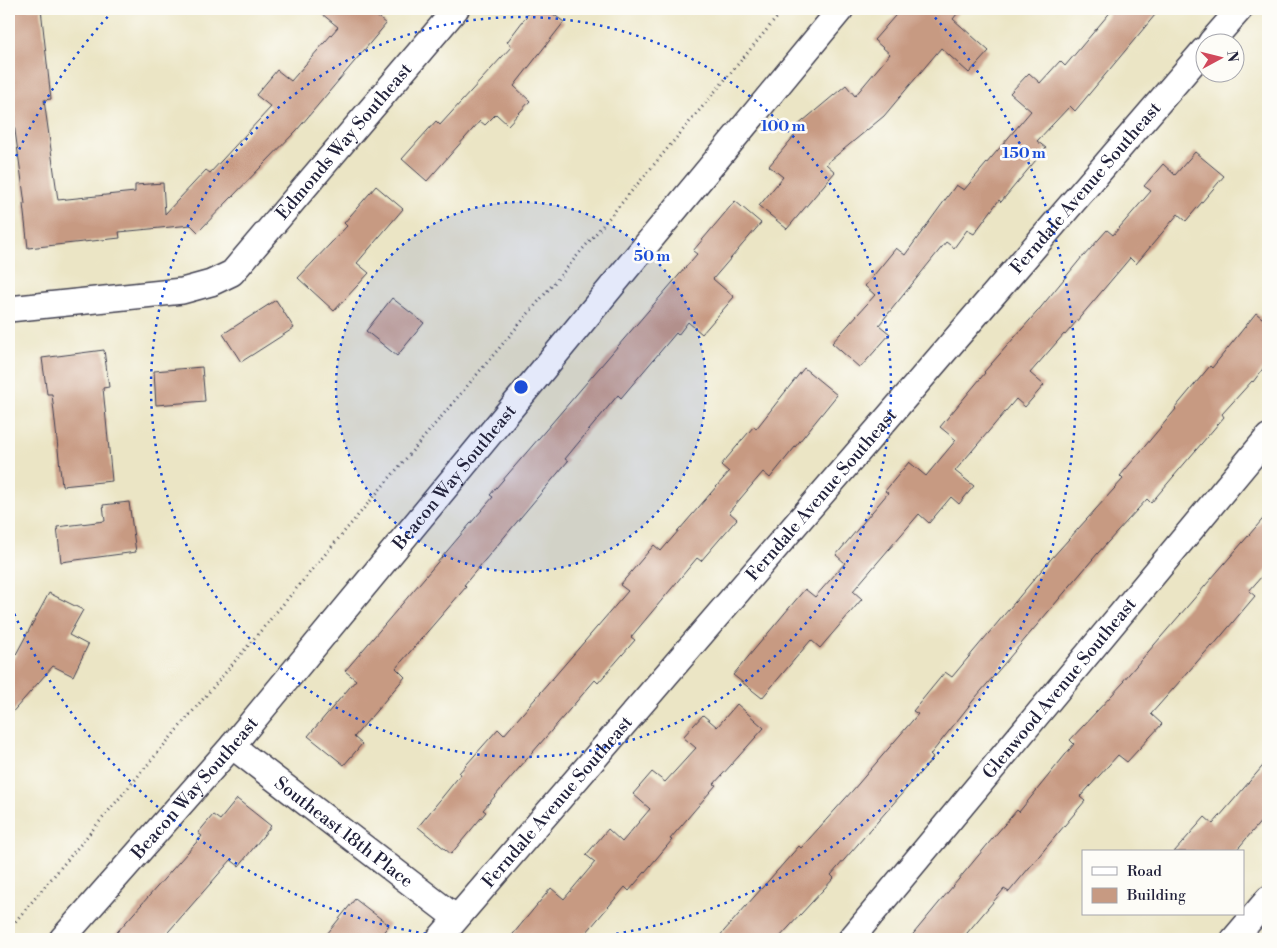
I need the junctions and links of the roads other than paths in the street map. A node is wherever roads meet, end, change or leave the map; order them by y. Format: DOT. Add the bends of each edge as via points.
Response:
graph roads {
  1 [pos="841,9"];
  2 [pos="1240,9"];
  3 [pos="443,13"];
  4 [pos="1220,32"];
  5 [pos="1194,62"];
  6 [pos="9,309"];
  7 [pos="1268,437"];
  8 [pos="232,746"];
  9 [pos="1268,899"];
  10 [pos="456,918"];
  11 [pos="62,939"];
  12 [pos="439,939"];
  13 [pos="851,939"];
  14 [pos="1234,939"];
  1 -- 8 [label="street, Beacon Way Southeast"];
  2 -- 4 [label="street"];
  3 -- 6 [label="street, Edmonds Way Southeast" via="232,273 182,291"];
  5 -- 10 [label="street, Ferndale Avenue Southeast"];
  7 -- 13 [label="street, Glenwood Avenue Southeast"];
  8 -- 10 [label="street, Southeast 18th Place"];
  8 -- 11 [label="street, Beacon Way Southeast"];
  9 -- 14 [label="street"];
  10 -- 12 [label="street, Ferndale Avenue Southeast"];
}
